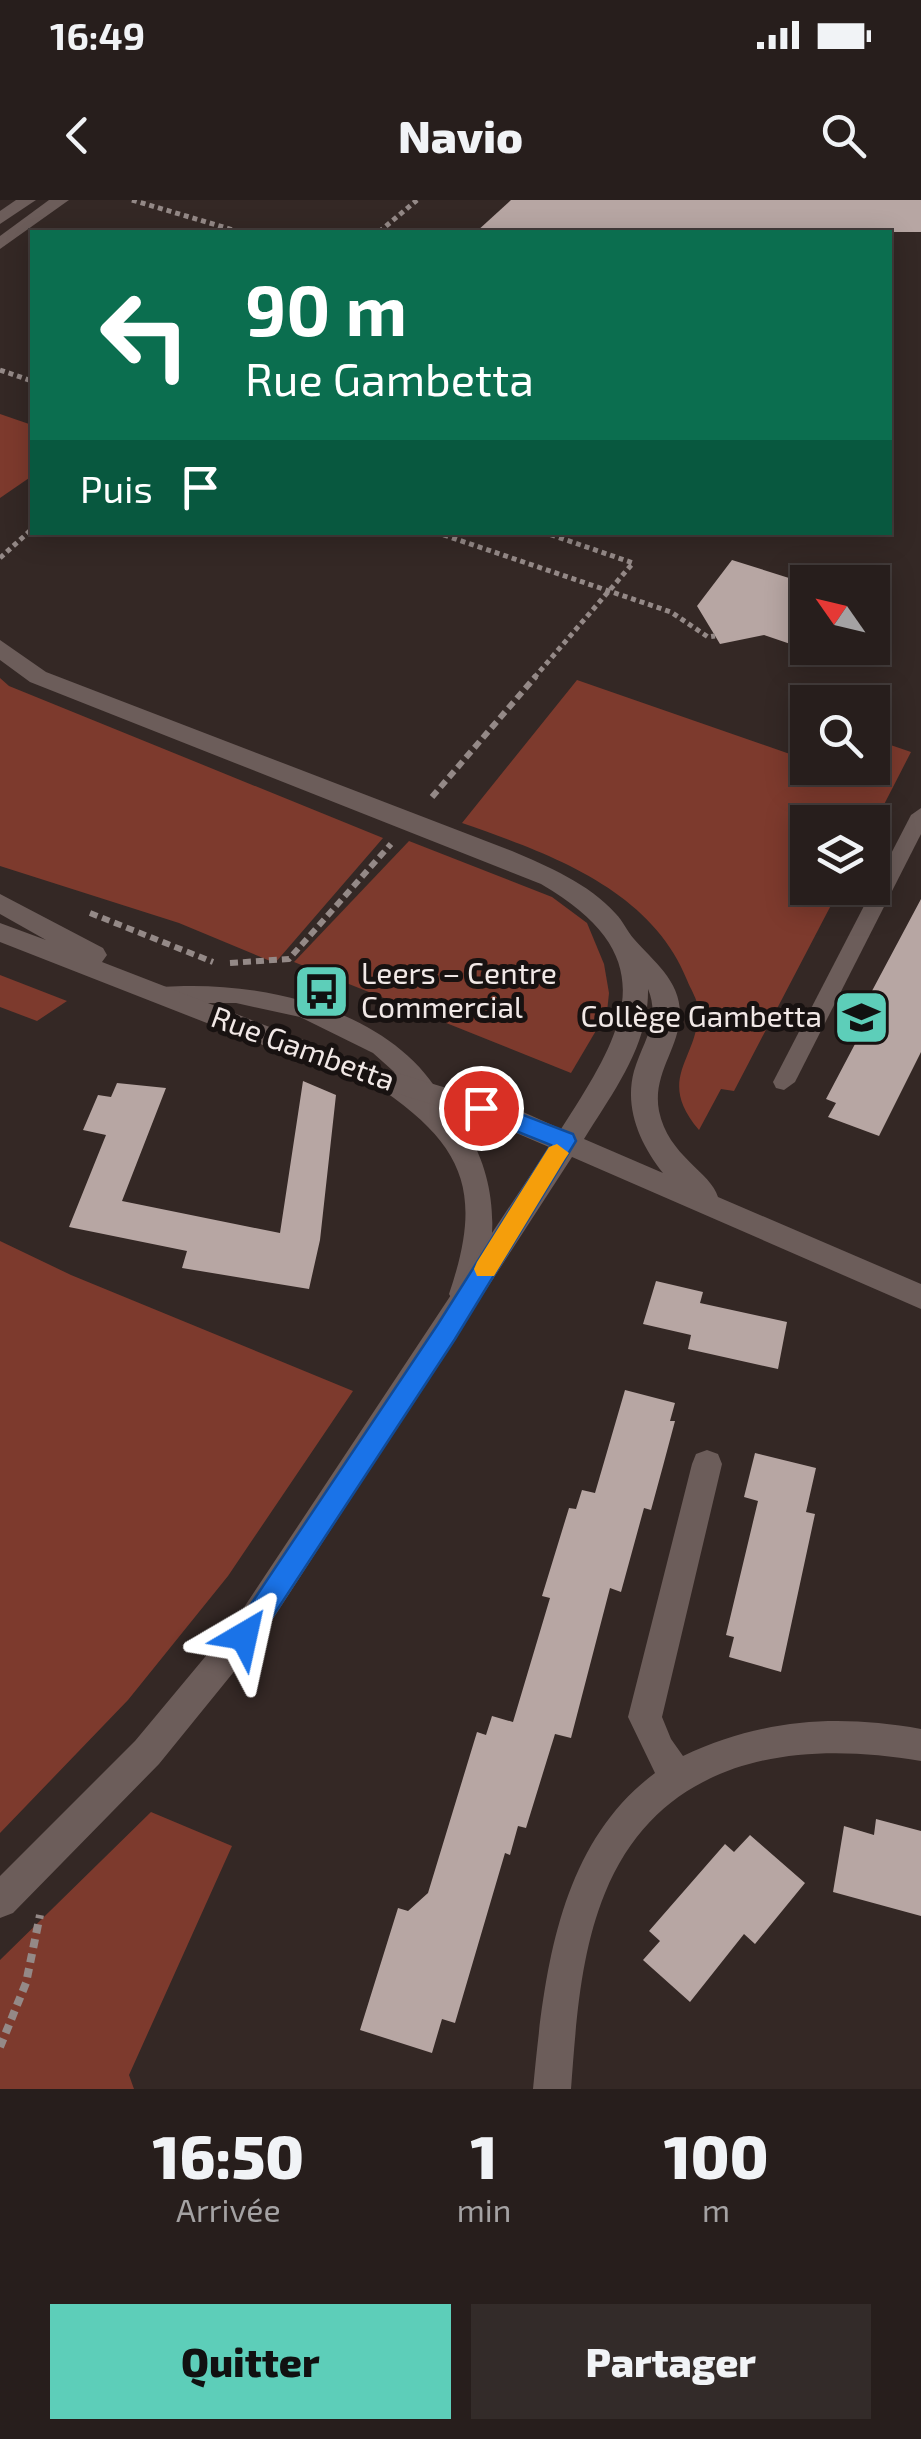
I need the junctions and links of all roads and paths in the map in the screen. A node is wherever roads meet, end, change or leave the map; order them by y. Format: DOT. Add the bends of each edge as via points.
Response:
graph roads {
  1 [pos="27,200"];
  2 [pos="60,200"];
  3 [pos="132,200"];
  4 [pos="417,200"];
  5 [pos="0,220"];
  6 [pos="233,230"];
  7 [pos="381,230"];
  8 [pos="0,244"];
  9 [pos="0,370"];
  10 [pos="30,380"];
  11 [pos="30,531"];
  12 [pos="444,535"];
  13 [pos="552,535"];
  14 [pos="0,558"];
  15 [pos="610,591"];
  16 [pos="716,636"];
  17 [pos="0,647"];
  18 [pos="921,815"];
  19 [pos="411,822"];
  20 [pos="0,904"];
  21 [pos="72,906"];
  22 [pos="0,932"];
  23 [pos="624,942"];
  24 [pos="159,994"];
  25 [pos="784,1082"];
  26 [pos="393,1084"];
  27 [pos="428,1093"];
  28 [pos="450,1128"];
  29 [pos="565,1141"];
  30 [pos="740,1218"];
  31 [pos="829,1254"];
  32 [pos="921,1281"];
  33 [pos="921,1297"];
  34 [pos="446,1332"];
  35 [pos="707,1464"];
  36 [pos="921,1745"];
  37 [pos="677,1775"];
  38 [pos="35,1868"];
  39 [pos="0,1900"];
  40 [pos="0,2047"];
  41 [pos="552,2089"];
  1 -- 5 [label="street"];
  2 -- 8 [label="street"];
  3 -- 6 [label="path"];
  4 -- 7 [label="path"];
  9 -- 10 [label="path"];
  11 -- 14 [label="path"];
  12 -- 15 [label="path"];
  13 -- 15 [label="path" via="633,563"];
  15 -- 16 [label="path"];
  15 -- 19 [label="path"];
  17 -- 19 [label="street" via="38,676"];
  18 -- 25 [label="lane"];
  19 -- 21 [label="path" via="289,958 216,964"];
  19 -- 23 [label="street" via="567,888"];
  20 -- 24 [label="street"];
  22 -- 24 [label="street, Rue Gambetta"];
  23 -- 29 [label="street" via="636,992 630,1039"];
  23 -- 30 [label="street" via="652,970 668,1007 644,1092 654,1139 691,1185"];
  24 -- 26 [label="street, Rue Gambetta"];
  24 -- 27 [label="lane" via="226,994 278,1003 370,1040"];
  26 -- 27 [label="street, Rue Gambetta"];
  26 -- 28 [label="street"];
  27 -- 28 [label="lane"];
  27 -- 29 [label="street, Rue Gambetta"];
  28 -- 34 [label="street" via="467,1156 480,1207 470,1276"];
  29 -- 30 [label="street, Rue Gambetta"];
  29 -- 34 [label="street"];
  30 -- 31 [label="street, Rue Gambetta"];
  31 -- 32 [label="street, Rue Gambetta"];
  31 -- 33 [label="street, Rue Gambetta"];
  34 -- 38 [label="street" via="227,1660 116,1790"];
  35 -- 37 [label="street" via="645,1717"];
  36 -- 37 [label="street" via="852,1732 797,1734 730,1749"];
  37 -- 41 [label="street" via="617,1833 590,1884 570,1951"];
  38 -- 39 [label="street"];
  38 -- 40 [label="path" via="42,1905 35,1954"];
}
